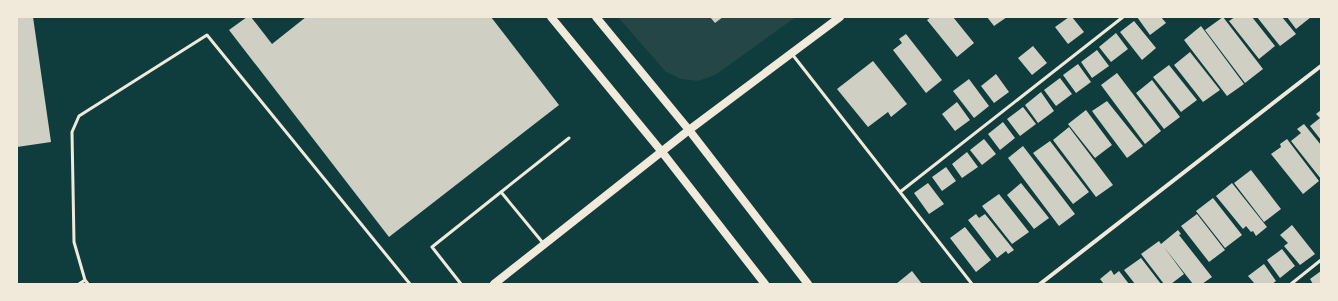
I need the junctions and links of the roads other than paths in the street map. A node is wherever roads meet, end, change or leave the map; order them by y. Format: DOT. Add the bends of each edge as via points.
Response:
graph roads {
  1 [pos="551,17"];
  2 [pos="596,17"];
  3 [pos="840,17"];
  4 [pos="1123,17"];
  5 [pos="792,53"];
  6 [pos="1321,66"];
  7 [pos="689,130"];
  8 [pos="569,138"];
  9 [pos="662,152"];
  10 [pos="501,192"];
  11 [pos="900,192"];
  12 [pos="544,245"];
  13 [pos="1321,260"];
  14 [pos="85,280"];
  15 [pos="79,284"];
  16 [pos="88,284"];
  17 [pos="410,284"];
  18 [pos="461,284"];
  19 [pos="494,284"];
  20 [pos="765,284"];
  21 [pos="808,284"];
  22 [pos="972,284"];
  23 [pos="1040,284"];
  24 [pos="1290,284"];
  1 -- 9 [label="main road"];
  2 -- 7 [label="main road"];
  3 -- 5 [label="main road"];
  4 -- 11 [label="lane"];
  5 -- 7 [label="main road"];
  5 -- 11 [label="lane"];
  6 -- 23 [label="street"];
  7 -- 9 [label="main road"];
  7 -- 21 [label="main road"];
  8 -- 10 [label="lane"];
  9 -- 12 [label="main road"];
  9 -- 20 [label="main road"];
  10 -- 12 [label="lane"];
  10 -- 18 [label="lane" via="432,246"];
  11 -- 22 [label="lane"];
  12 -- 19 [label="main road"];
  13 -- 24 [label="lane"];
  14 -- 15 [label="lane"];
  14 -- 16 [label="lane"];
  14 -- 17 [label="lane" via="74,242 72,132 79,116 207,35"];
}
